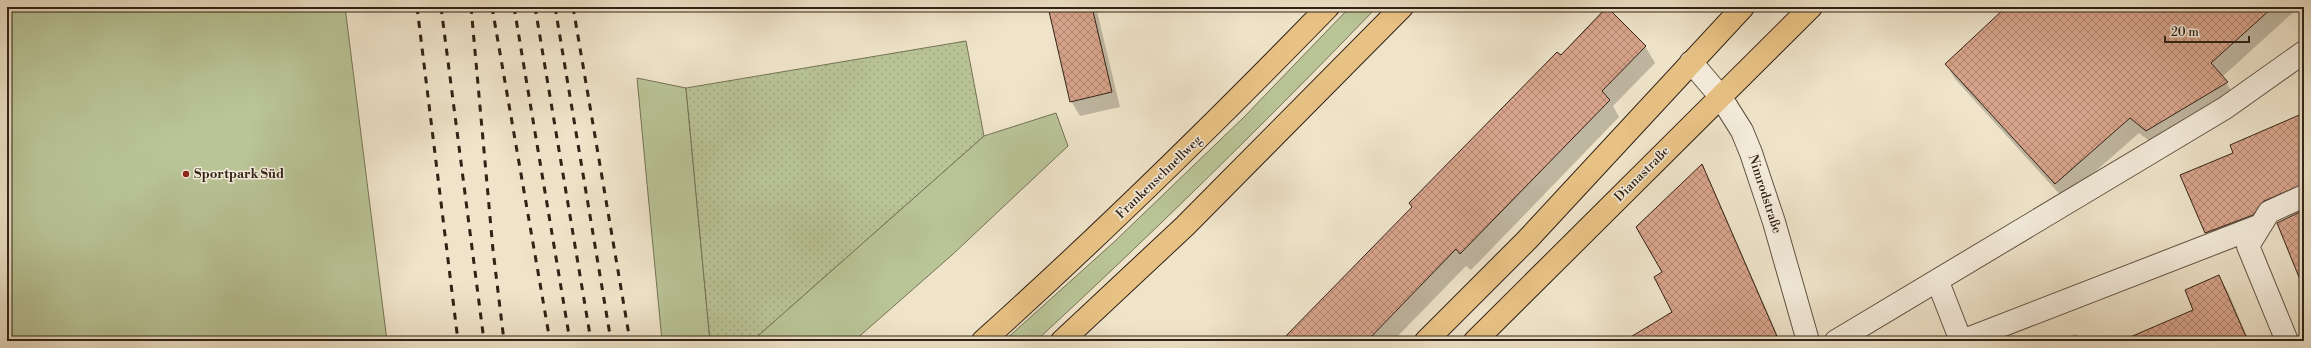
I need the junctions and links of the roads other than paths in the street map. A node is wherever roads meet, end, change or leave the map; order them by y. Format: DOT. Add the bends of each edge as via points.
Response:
graph roads {
  1 [pos="1328,7"];
  2 [pos="1402,7"];
  3 [pos="1743,7"];
  4 [pos="1810,7"];
  5 [pos="2304,52"];
  6 [pos="1691,62"];
  7 [pos="1720,96"];
  8 [pos="2304,196"];
  9 [pos="2261,225"];
  10 [pos="1938,282"];
  11 [pos="983,341"];
  12 [pos="1062,341"];
  13 [pos="1426,341"];
  14 [pos="1475,341"];
  15 [pos="1808,341"];
  16 [pos="1836,341"];
  17 [pos="1962,341"];
  18 [pos="2287,341"];
  1 -- 11 [label="main road, Frankenschnellweg" via="1217,121 1069,264"];
  2 -- 12 [label="main road" via="1185,226"];
  3 -- 6 [label="main road"];
  4 -- 7 [label="main road, Dianastraße"];
  5 -- 10 [label="street" via="2225,108"];
  6 -- 7 [label="street, Nimrodstraße"];
  6 -- 13 [label="main road" via="1527,240"];
  7 -- 14 [label="main road, Dianastraße"];
  7 -- 15 [label="street, Nimrodstraße" via="1742,131 1751,153"];
  8 -- 9 [label="street" via="2269,212"];
  9 -- 17 [label="street"];
  9 -- 18 [label="street" via="2248,246"];
  10 -- 16 [label="street"];
  10 -- 17 [label="street"];
}
